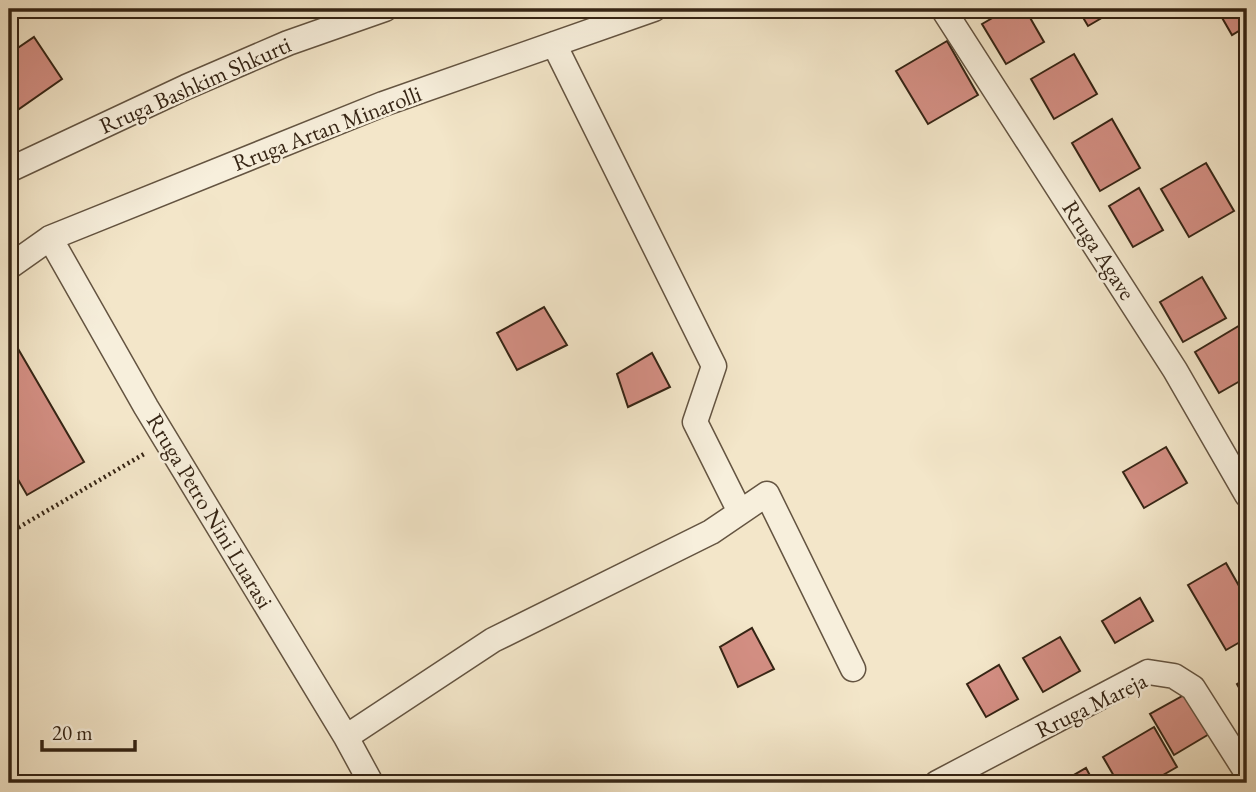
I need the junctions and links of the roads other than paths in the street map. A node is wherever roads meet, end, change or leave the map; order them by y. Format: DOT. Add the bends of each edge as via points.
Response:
graph roads {
  1 [pos="385,9"];
  2 [pos="654,9"];
  3 [pos="943,9"];
  4 [pos="554,44"];
  5 [pos="9,170"];
  6 [pos="51,238"];
  7 [pos="9,267"];
  8 [pos="1247,495"];
  9 [pos="740,512"];
  10 [pos="853,669"];
  11 [pos="346,737"];
  12 [pos="1247,773"];
  13 [pos="371,783"];
  14 [pos="937,783"];
  1 -- 5 [label="street, Rruga Bashkim Shkurti" via="288,43"];
  2 -- 4 [label="street, Rruga Artan Minarolli"];
  3 -- 8 [label="street, Rruga Agave" via="1175,370"];
  4 -- 6 [label="street, Rruga Artan Minarolli" via="383,104"];
  4 -- 9 [label="street" via="714,366 695,422"];
  6 -- 7 [label="street, Rruga Artan Minarolli"];
  6 -- 11 [label="street, Rruga Petro Nini Luarasi"];
  9 -- 10 [label="street" via="766,494"];
  9 -- 11 [label="street" via="493,639"];
  11 -- 13 [label="street, Rruga Petro Nini Luarasi"];
  12 -- 14 [label="street, Rruga Mareja" via="1193,688 1174,676 1148,673"];
}
